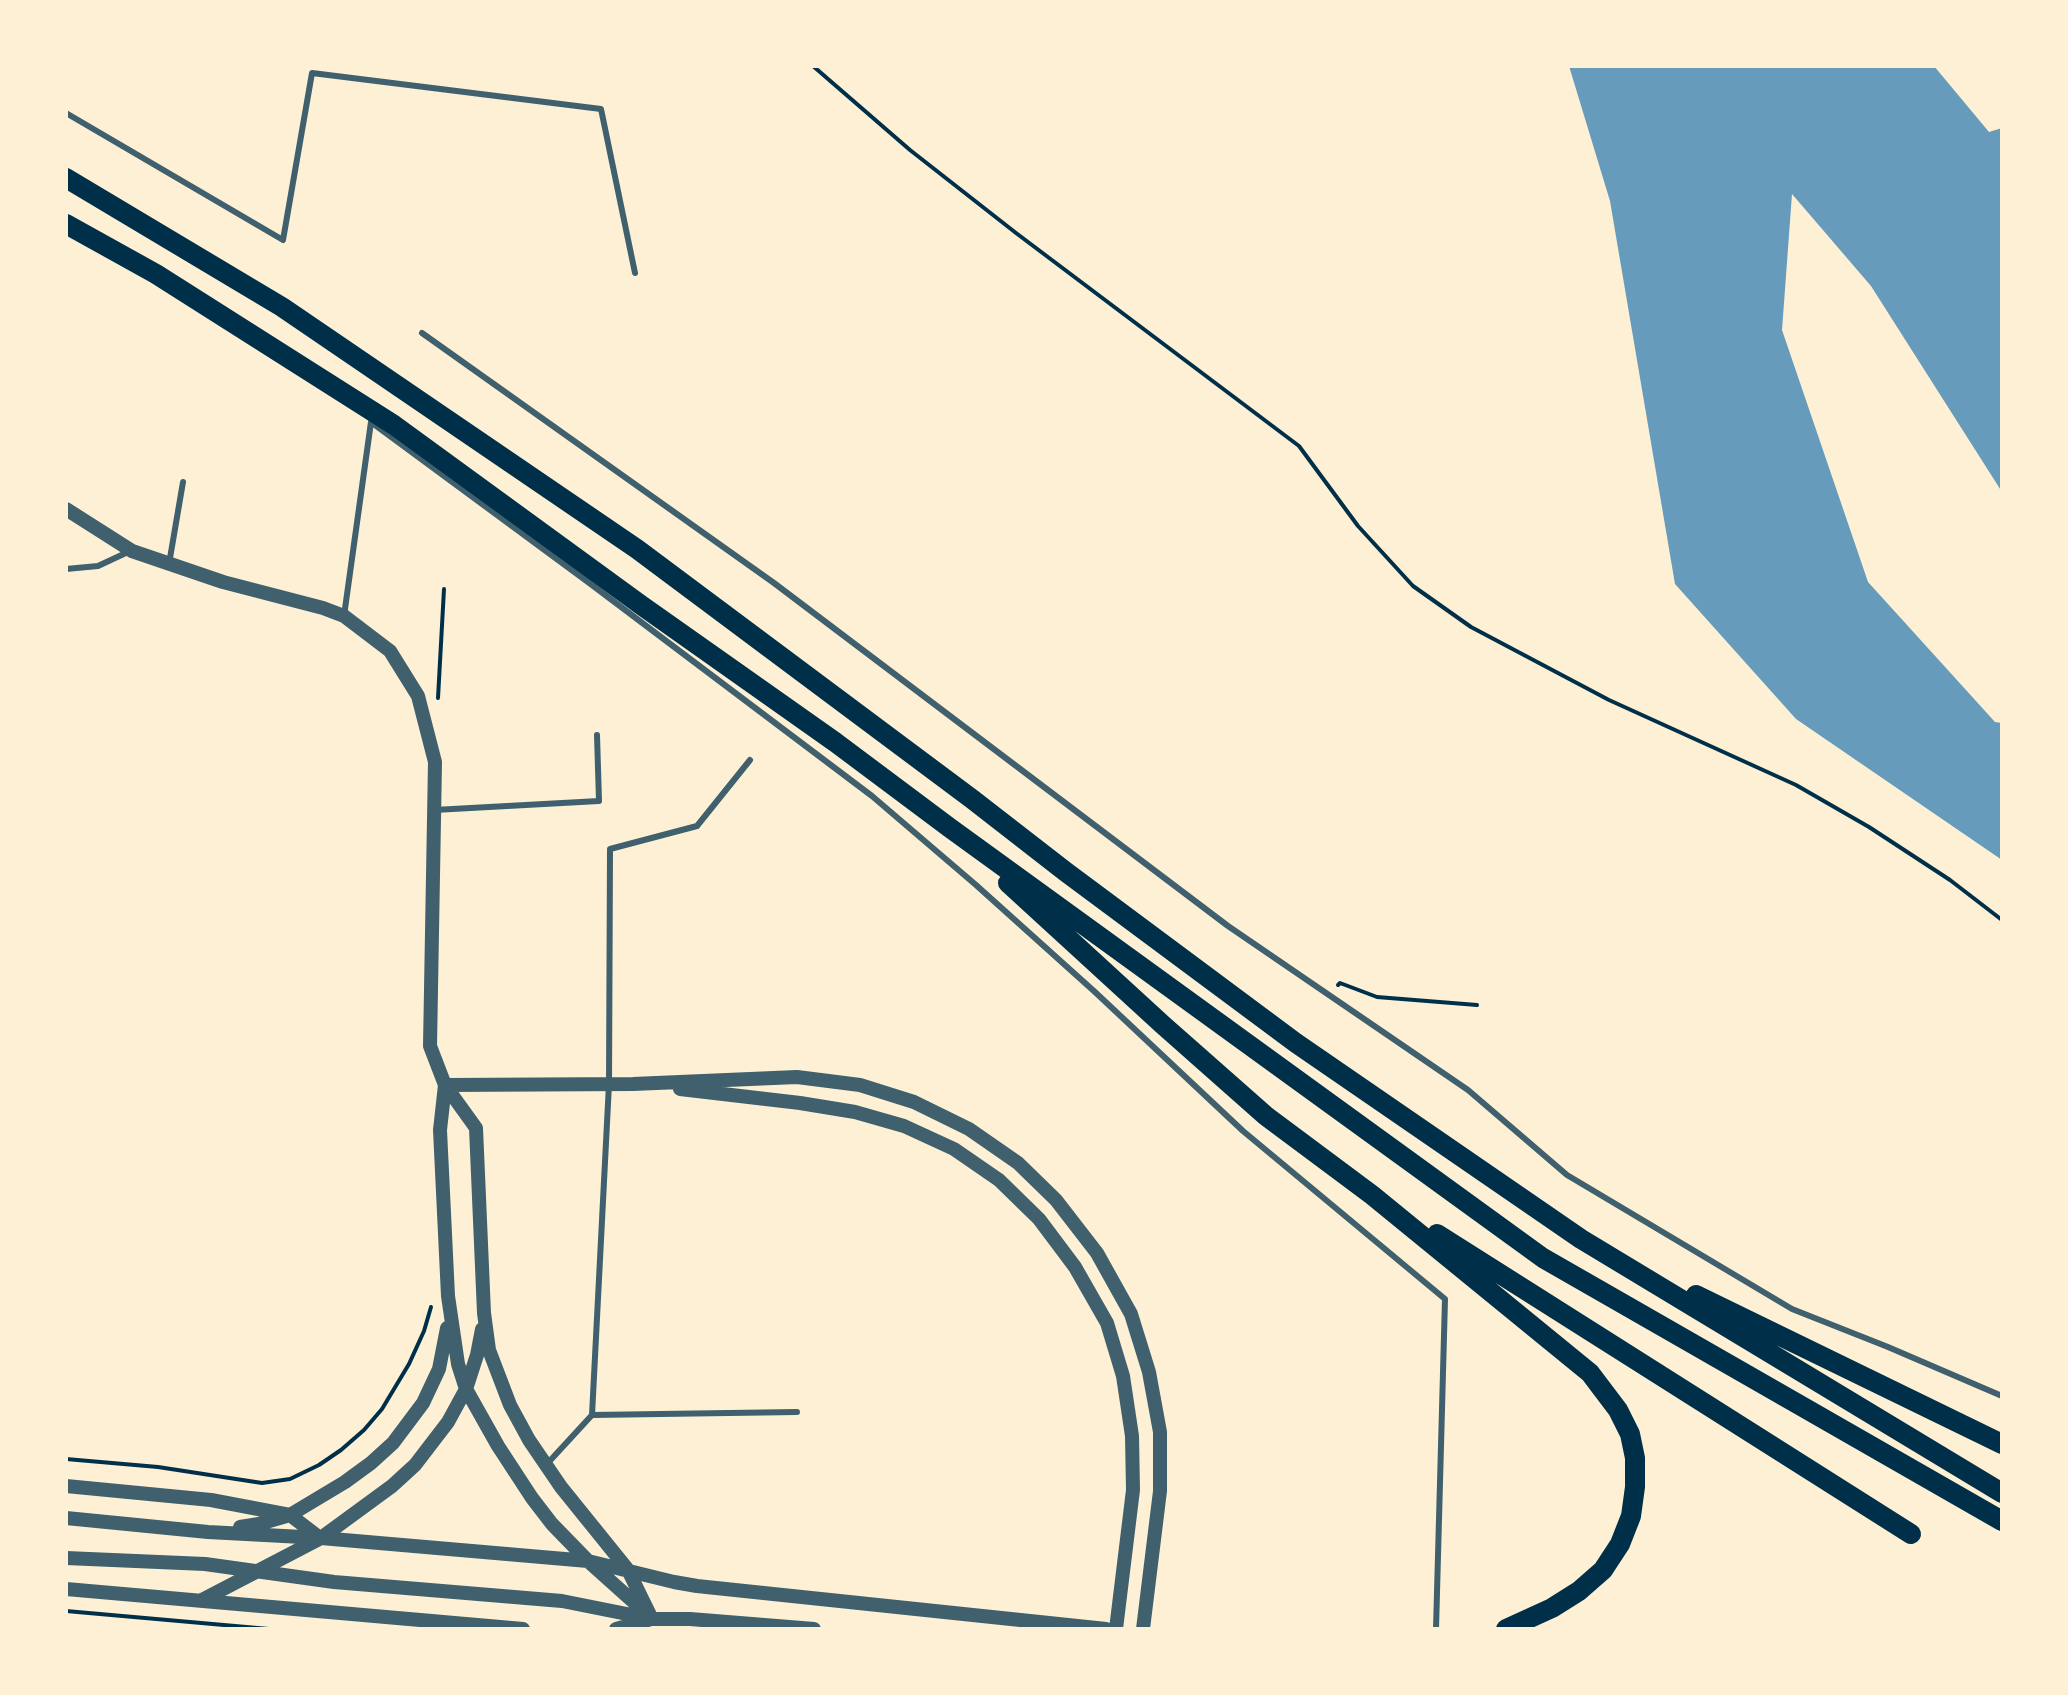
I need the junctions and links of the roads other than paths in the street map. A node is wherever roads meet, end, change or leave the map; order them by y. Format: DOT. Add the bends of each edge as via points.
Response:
graph roads {
  1 [pos="66,113"];
  2 [pos="66,178"];
  3 [pos="66,224"];
  4 [pos="635,273"];
  5 [pos="422,333"];
  6 [pos="183,482"];
  7 [pos="66,509"];
  8 [pos="132,551"];
  9 [pos="169,564"];
  10 [pos="66,569"];
  11 [pos="344,616"];
  12 [pos="597,735"];
  13 [pos="750,760"];
  14 [pos="434,810"];
  15 [pos="950,828"];
  16 [pos="609,1084"];
  17 [pos="633,1084"];
  18 [pos="445,1085"];
  19 [pos="1372,1195"];
  20 [pos="1581,1239"];
  21 [pos="441,1296"];
  22 [pos="484,1313"];
  23 [pos="466,1389"];
  24 [pos="2002,1396"];
  25 [pos="797,1412"];
  26 [pos="592,1415"];
  27 [pos="2002,1444"];
  28 [pos="546,1465"];
  29 [pos="66,1486"];
  30 [pos="2002,1493"];
  31 [pos="290,1515"];
  32 [pos="66,1518"];
  33 [pos="2002,1521"];
  34 [pos="208,1532"];
  35 [pos="1911,1534"];
  36 [pos="321,1538"];
  37 [pos="66,1558"];
  38 [pos="588,1561"];
  39 [pos="628,1570"];
  40 [pos="256,1573"];
  41 [pos="66,1589"];
  42 [pos="202,1600"];
  43 [pos="652,1619"];
  44 [pos="523,1629"];
  45 [pos="616,1629"];
  46 [pos="814,1629"];
  47 [pos="1106,1629"];
  48 [pos="1116,1629"];
  49 [pos="1143,1629"];
  50 [pos="1436,1629"];
  51 [pos="1506,1629"];
  1 -- 4 [label="lane" via="283,240 312,73 601,109"];
  2 -- 20 [label="highway" via="282,307 637,549 1296,1043"];
  3 -- 15 [label="highway" via="156,274 394,425"];
  5 -- 24 [label="lane" via="774,583 1228,926 1468,1090 1567,1175 1792,1309"];
  6 -- 9 [label="lane"];
  7 -- 8 [label="street"];
  8 -- 9 [label="street"];
  8 -- 10 [label="lane" via="98,566"];
  9 -- 11 [label="street"];
  11 -- 14 [label="street" via="390,651 418,696 435,762"];
  11 -- 50 [label="lane" via="371,422 872,796 1243,1131 1445,1299"];
  12 -- 14 [label="lane" via="599,801"];
  13 -- 16 [label="lane" via="697,826 610,849"];
  14 -- 18 [label="street" via="430,1046"];
  15 -- 19 [label="highway" via="1266,1116"];
  15 -- 33 [label="highway" via="1543,1258"];
  16 -- 17 [label="street"];
  16 -- 18 [label="street"];
  16 -- 26 [label="lane"];
  17 -- 48 [label="street" via="800,1103 904,1126 954,1149 999,1180 1039,1219 1107,1323 1123,1376 1133,1490"];
  17 -- 49 [label="street" via="797,1077 860,1085 914,1102 969,1129 1018,1163 1056,1200 1097,1253 1131,1314 1149,1372 1160,1432 1160,1491"];
  18 -- 21 [label="street" via="440,1130"];
  18 -- 22 [label="street" via="476,1128"];
  19 -- 35 [label="highway"];
  19 -- 51 [label="highway" via="1590,1373 1630,1434 1635,1473 1631,1516 1620,1544 1603,1570 1579,1591"];
  20 -- 27 [label="highway"];
  20 -- 30 [label="highway"];
  21 -- 23 [label="street"];
  21 -- 31 [label="street" via="446,1333 439,1369 410,1422 371,1463"];
  22 -- 23 [label="street"];
  22 -- 28 [label="street" via="498,1378"];
  23 -- 36 [label="street" via="415,1465"];
  23 -- 38 [label="street" via="532,1498"];
  25 -- 26 [label="lane"];
  26 -- 28 [label="lane"];
  28 -- 39 [label="street"];
  29 -- 31 [label="street" via="211,1500"];
  31 -- 34 [label="street"];
  31 -- 36 [label="street"];
  32 -- 34 [label="street"];
  34 -- 36 [label="street"];
  36 -- 38 [label="street"];
  36 -- 40 [label="street"];
  37 -- 40 [label="street" via="205,1564"];
  38 -- 39 [label="street"];
  38 -- 43 [label="street"];
  39 -- 43 [label="street"];
  39 -- 47 [label="street" via="697,1586"];
  40 -- 42 [label="street"];
  40 -- 43 [label="street" via="562,1601"];
  41 -- 42 [label="street"];
  42 -- 44 [label="street"];
  43 -- 45 [label="street"];
  43 -- 46 [label="street"];
}
